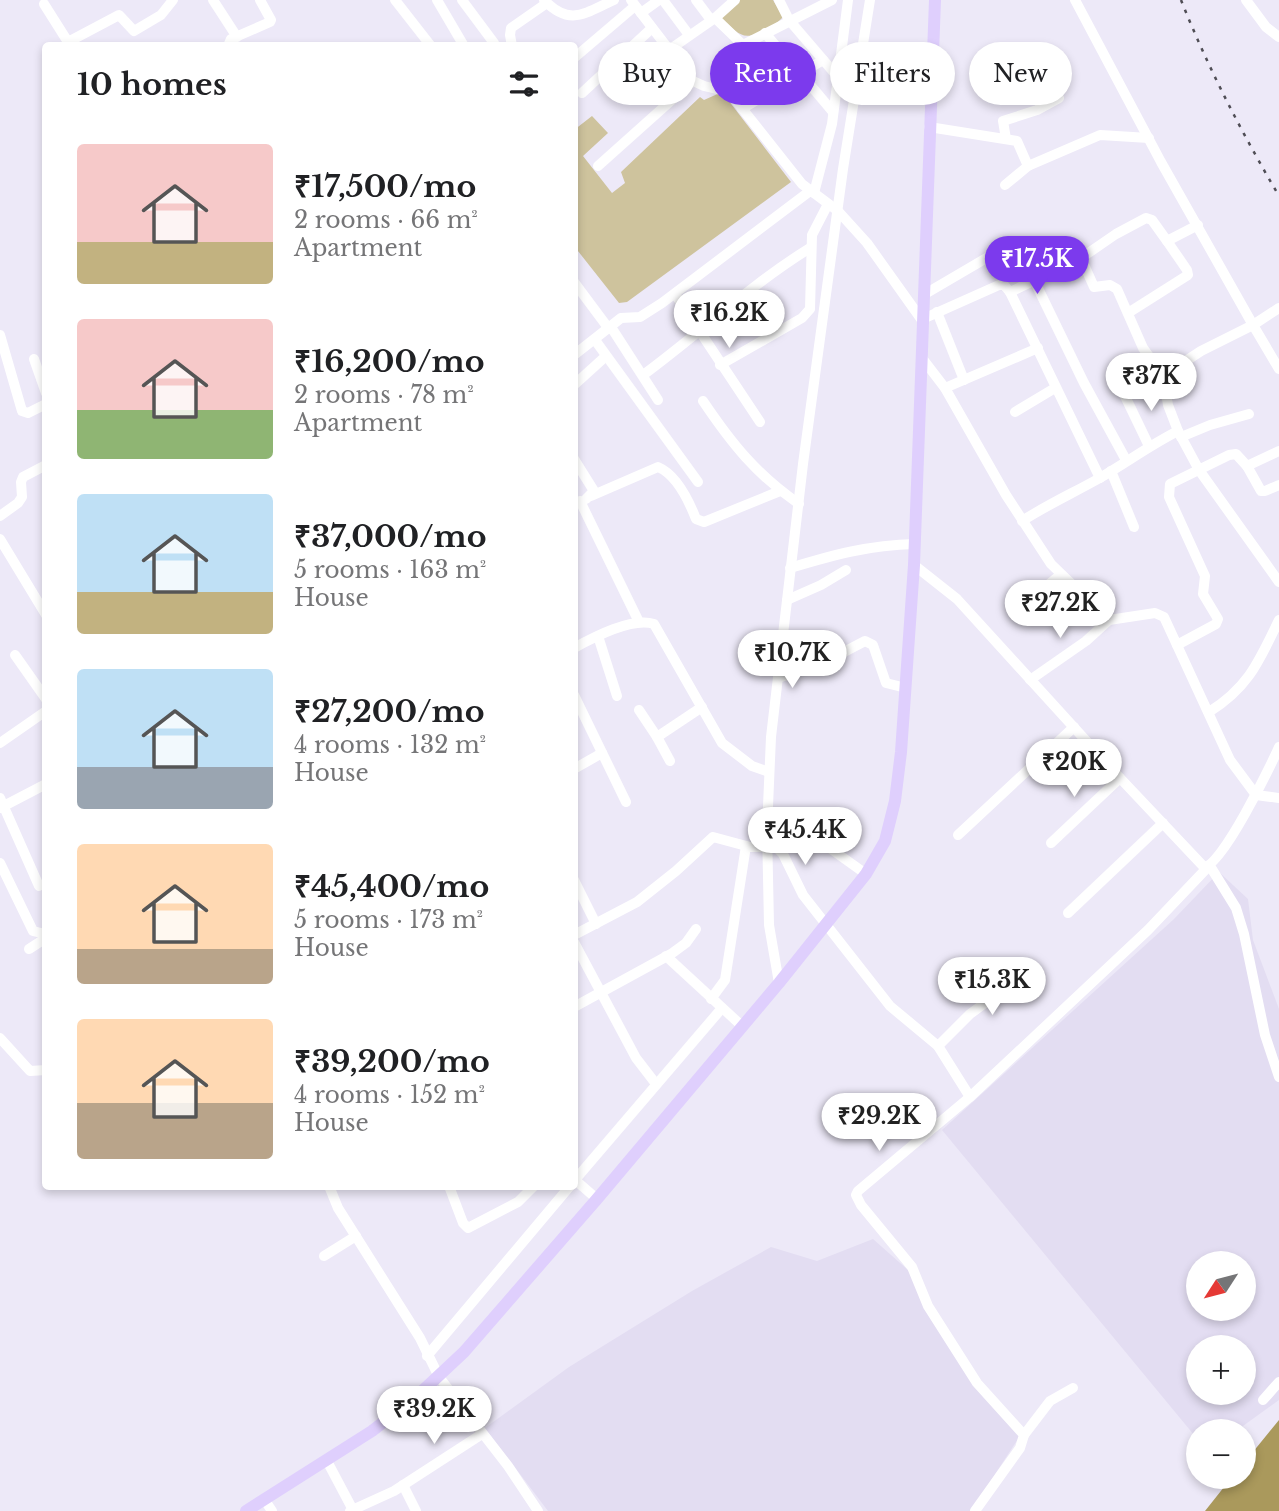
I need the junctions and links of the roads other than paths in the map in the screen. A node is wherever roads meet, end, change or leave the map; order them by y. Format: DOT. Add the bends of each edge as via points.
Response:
graph roads {
  1 [pos="173,0"];
  2 [pos="213,0"];
  3 [pos="260,0"];
  4 [pos="395,0"];
  5 [pos="437,0"];
  6 [pos="462,0"];
  7 [pos="661,0"];
  8 [pos="696,0"];
  9 [pos="735,0"];
  10 [pos="779,0"];
  11 [pos="832,0"];
  12 [pos="848,0"];
  13 [pos="870,0"];
  14 [pos="935,0"];
  15 [pos="1075,0"];
  16 [pos="1246,0"];
  17 [pos="607,1"];
  18 [pos="546,2"];
  19 [pos="44,4"];
  20 [pos="636,6"];
  21 [pos="713,19"];
  22 [pos="789,20"];
  23 [pos="652,28"];
  24 [pos="765,33"];
  25 [pos="689,35"];
  26 [pos="237,37"];
  27 [pos="1279,37"];
  28 [pos="511,40"];
  29 [pos="66,42"];
  30 [pos="70,42"];
  31 [pos="228,42"];
  32 [pos="428,42"];
  33 [pos="460,42"];
  34 [pos="491,42"];
  35 [pos="663,42"];
  36 [pos="680,42"];
  37 [pos="741,42"];
  38 [pos="747,42"];
  39 [pos="773,42"];
  40 [pos="841,42"];
  41 [pos="578,55"];
  42 [pos="823,60"];
  43 [pos="816,65"];
  44 [pos="830,69"];
  45 [pos="696,82"];
  46 [pos="816,92"];
  47 [pos="582,93"];
  48 [pos="667,105"];
  49 [pos="750,105"];
  50 [pos="834,105"];
  51 [pos="1046,105"];
  52 [pos="743,109"];
  53 [pos="833,112"];
  54 [pos="929,127"];
  55 [pos="1149,138"];
  56 [pos="1006,139"];
  57 [pos="598,166"];
  58 [pos="1028,166"];
  59 [pos="1005,185"];
  60 [pos="812,192"];
  61 [pos="828,204"];
  62 [pos="838,211"];
  63 [pos="1198,225"];
  64 [pos="1167,241"];
  65 [pos="1012,243"];
  66 [pos="810,248"];
  67 [pos="1082,258"];
  68 [pos="1034,280"];
  69 [pos="578,287"];
  70 [pos="1010,292"];
  71 [pos="674,294"];
  72 [pos="925,294"];
  73 [pos="1279,308"];
  74 [pos="937,312"];
  75 [pos="1128,313"];
  76 [pos="924,320"];
  77 [pos="1253,325"];
  78 [pos="610,328"];
  79 [pos="700,333"];
  80 [pos="0,335"];
  81 [pos="595,340"];
  82 [pos="1038,348"];
  83 [pos="578,352"];
  84 [pos="606,356"];
  85 [pos="922,358"];
  86 [pos="34,359"];
  87 [pos="720,365"];
  88 [pos="1279,369"];
  89 [pos="643,375"];
  90 [pos="1163,376"];
  91 [pos="6,378"];
  92 [pos="964,380"];
  93 [pos="578,381"];
  94 [pos="42,382"];
  95 [pos="945,388"];
  96 [pos="1055,388"];
  97 [pos="1125,394"];
  98 [pos="658,400"];
  99 [pos="703,401"];
  100 [pos="42,406"];
  101 [pos="1015,412"];
  102 [pos="1249,414"];
  103 [pos="760,422"];
  104 [pos="1179,434"];
  105 [pos="1149,446"];
  106 [pos="1279,451"];
  107 [pos="1126,460"];
  108 [pos="578,465"];
  109 [pos="1247,466"];
  110 [pos="42,467"];
  111 [pos="1199,470"];
  112 [pos="1111,471"];
  113 [pos="1100,478"];
  114 [pos="698,482"];
  115 [pos="1279,485"];
  116 [pos="780,491"];
  117 [pos="591,496"];
  118 [pos="578,502"];
  119 [pos="799,504"];
  120 [pos="578,505"];
  121 [pos="0,516"];
  122 [pos="1022,521"];
  123 [pos="1134,527"];
  124 [pos="0,539"];
  125 [pos="915,544"];
  126 [pos="914,565"];
  127 [pos="790,568"];
  128 [pos="846,570"];
  129 [pos="1060,575"];
  130 [pos="1279,582"];
  131 [pos="1032,598"];
  132 [pos="787,600"];
  133 [pos="42,608"];
  134 [pos="1109,620"];
  135 [pos="1279,620"];
  136 [pos="639,622"];
  137 [pos="598,636"];
  138 [pos="1177,645"];
  139 [pos="578,646"];
  140 [pos="15,654"];
  141 [pos="778,678"];
  142 [pos="1030,680"];
  143 [pos="906,688"];
  144 [pos="42,693"];
  145 [pos="617,696"];
  146 [pos="578,703"];
  147 [pos="702,707"];
  148 [pos="639,710"];
  149 [pos="1209,712"];
  150 [pos="42,714"];
  151 [pos="1074,727"];
  152 [pos="657,737"];
  153 [pos="0,743"];
  154 [pos="1279,747"];
  155 [pos="602,753"];
  156 [pos="670,761"];
  157 [pos="578,767"];
  158 [pos="769,772"];
  159 [pos="1119,778"];
  160 [pos="42,786"];
  161 [pos="1256,795"];
  162 [pos="1279,798"];
  163 [pos="626,802"];
  164 [pos="1,804"];
  165 [pos="1163,823"];
  166 [pos="958,835"];
  167 [pos="817,839"];
  168 [pos="1051,843"];
  169 [pos="746,846"];
  170 [pos="768,847"];
  171 [pos="0,863"];
  172 [pos="1208,867"];
  173 [pos="866,874"];
  174 [pos="39,886"];
  175 [pos="578,888"];
  176 [pos="1068,913"];
  177 [pos="596,924"];
  178 [pos="827,924"];
  179 [pos="696,929"];
  180 [pos="578,933"];
  181 [pos="42,934"];
  182 [pos="42,941"];
  183 [pos="29,949"];
  184 [pos="578,950"];
  185 [pos="666,957"];
  186 [pos="1031,969"];
  187 [pos="779,983"];
  188 [pos="600,992"];
  189 [pos="711,999"];
  190 [pos="578,1005"];
  191 [pos="722,1007"];
  192 [pos="742,1026"];
  193 [pos="0,1038"];
  194 [pos="938,1046"];
  195 [pos="42,1070"];
  196 [pos="1279,1077"];
  197 [pos="656,1084"];
  198 [pos="970,1097"];
  199 [pos="578,1175"];
  200 [pos="578,1185"];
  201 [pos="331,1190"];
  202 [pos="451,1190"];
  203 [pos="530,1190"];
  204 [pos="565,1190"];
  205 [pos="597,1199"];
  206 [pos="356,1236"];
  207 [pos="324,1256"];
  208 [pos="427,1356"];
  209 [pos="439,1377"];
  210 [pos="1279,1382"];
  211 [pos="1073,1388"];
  212 [pos="1263,1400"];
  213 [pos="482,1434"];
  214 [pos="1024,1435"];
  215 [pos="327,1461"];
  216 [pos="403,1485"];
  217 [pos="264,1499"];
  218 [pos="367,1508"];
  219 [pos="534,1509"];
  220 [pos="251,1510"];
  221 [pos="351,1510"];
  222 [pos="272,1511"];
  223 [pos="416,1511"];
  224 [pos="975,1511"];
  1 -- 30 [label="street" via="161,15 134,31 119,15"];
  2 -- 26 [label="street"];
  3 -- 26 [label="street" via="270,22"];
  4 -- 32 [label="street"];
  5 -- 33 [label="street"];
  6 -- 34 [label="street"];
  7 -- 20 [label="street"];
  7 -- 25 [label="street"];
  8 -- 21 [label="street"];
  9 -- 21 [label="street"];
  10 -- 22 [label="street"];
  11 -- 22 [label="street"];
  12 -- 40 [label="street"];
  13 -- 62 [label="street"];
  14 -- 54 [label="main road"];
  15 -- 55 [label="street"];
  16 -- 27 [label="street"];
  17 -- 18 [label="street" via="577,17"];
  18 -- 28 [label="street" via="511,28"];
  19 -- 29 [label="street"];
  20 -- 23 [label="street"];
  20 -- 41 [label="street"];
  21 -- 25 [label="street"];
  21 -- 37 [label="street"];
  22 -- 24 [label="street"];
  22 -- 42 [label="street"];
  23 -- 35 [label="street"];
  23 -- 47 [label="street"];
  24 -- 38 [label="street"];
  24 -- 39 [label="street"];
  25 -- 36 [label="street"];
  26 -- 31 [label="street"];
  42 -- 43 [label="street"];
  42 -- 44 [label="street"];
  45 -- 52 [label="street" via="729,92"];
  46 -- 53 [label="street"];
  48 -- 57 [label="street"];
  49 -- 52 [label="street"];
  50 -- 53 [label="street"];
  51 -- 56 [label="street" via="1003,121"];
  52 -- 60 [label="street" via="789,170"];
  53 -- 60 [label="street"];
  54 -- 56 [label="street"];
  54 -- 72 [label="main road"];
  55 -- 58 [label="street" via="1100,135"];
  55 -- 63 [label="street"];
  56 -- 58 [label="street" via="1019,143"];
  58 -- 59 [label="street"];
  60 -- 61 [label="street"];
  60 -- 71 [label="street"];
  61 -- 62 [label="street"];
  61 -- 66 [label="street"];
  62 -- 76 [label="street"];
  62 -- 119 [label="street"];
  63 -- 64 [label="street"];
  63 -- 77 [label="street"];
  64 -- 67 [label="street" via="1146,218"];
  64 -- 75 [label="street" via="1188,275"];
  65 -- 72 [label="street"];
  66 -- 79 [label="street" via="733,301"];
  66 -- 87 [label="street" via="811,303 806,314"];
  67 -- 68 [label="street"];
  67 -- 75 [label="street" via="1094,288 1114,286"];
  68 -- 70 [label="street"];
  68 -- 107 [label="street"];
  69 -- 78 [label="street"];
  70 -- 74 [label="street" via="999,285"];
  70 -- 82 [label="street"];
  71 -- 78 [label="street" via="640,317 621,318"];
  71 -- 79 [label="street"];
  72 -- 76 [label="main road"];
  73 -- 77 [label="street"];
  74 -- 76 [label="street"];
  74 -- 92 [label="street"];
  75 -- 90 [label="street" via="1146,353"];
  76 -- 85 [label="main road"];
  77 -- 88 [label="street"];
  77 -- 90 [label="street"];
  78 -- 81 [label="street"];
  78 -- 89 [label="street"];
  79 -- 87 [label="street"];
  79 -- 89 [label="street"];
  80 -- 91 [label="street"];
  81 -- 83 [label="street"];
  81 -- 84 [label="street"];
  82 -- 92 [label="street"];
  82 -- 96 [label="street"];
  84 -- 93 [label="street"];
  84 -- 114 [label="street"];
  85 -- 95 [label="street"];
  85 -- 125 [label="main road"];
  86 -- 94 [label="street"];
  87 -- 103 [label="street"];
  89 -- 98 [label="street"];
  90 -- 104 [label="street"];
  91 -- 100 [label="street" via="24,413"];
  92 -- 95 [label="street"];
  95 -- 122 [label="street"];
  96 -- 101 [label="street"];
  96 -- 113 [label="street"];
  97 -- 105 [label="street"];
  99 -- 116 [label="street" via="742,454"];
  102 -- 104 [label="street"];
  104 -- 105 [label="street"];
  104 -- 111 [label="street"];
  105 -- 107 [label="street"];
  106 -- 109 [label="street"];
  107 -- 112 [label="street"];
  108 -- 117 [label="street" via="594,491"];
  109 -- 111 [label="street" via="1234,454"];
  109 -- 115 [label="street" via="1261,491"];
  110 -- 121 [label="street" via="23,477 22,497"];
  111 -- 130 [label="street"];
  111 -- 138 [label="street" via="1173,481 1168,488 1205,576 1203,594 1217,622"];
  112 -- 113 [label="street"];
  112 -- 123 [label="street"];
  113 -- 122 [label="street"];
  116 -- 117 [label="street" via="700,523 683,491 658,467"];
  116 -- 119 [label="street"];
  117 -- 118 [label="street"];
  119 -- 127 [label="street"];
  120 -- 136 [label="street"];
  122 -- 129 [label="street"];
  124 -- 133 [label="street"];
  125 -- 126 [label="main road"];
  125 -- 127 [label="street" via="852,550"];
  126 -- 142 [label="street" via="957,599"];
  126 -- 143 [label="main road"];
  127 -- 132 [label="street"];
  128 -- 132 [label="street"];
  129 -- 131 [label="street"];
  129 -- 134 [label="street"];
  132 -- 141 [label="street"];
  134 -- 138 [label="street" via="1159,614 1169,624"];
  134 -- 142 [label="street"];
  135 -- 149 [label="street" via="1249,678"];
  136 -- 137 [label="street"];
  136 -- 147 [label="street" via="654,624"];
  137 -- 139 [label="street"];
  137 -- 145 [label="street"];
  138 -- 149 [label="street"];
  140 -- 144 [label="street"];
  141 -- 143 [label="street" via="821,664 865,641 873,645 887,683"];
  141 -- 158 [label="street"];
  142 -- 151 [label="street"];
  143 -- 173 [label="main road" via="895,801 885,841"];
  146 -- 155 [label="street"];
  147 -- 152 [label="street"];
  147 -- 158 [label="street" via="728,749"];
  148 -- 152 [label="street"];
  149 -- 161 [label="street" via="1230,760"];
  150 -- 153 [label="street"];
  151 -- 159 [label="street"];
  151 -- 166 [label="street"];
  152 -- 156 [label="street"];
  154 -- 161 [label="street"];
  155 -- 157 [label="street"];
  155 -- 163 [label="street"];
  158 -- 170 [label="street"];
  159 -- 165 [label="street"];
  159 -- 168 [label="street"];
  160 -- 164 [label="street"];
  161 -- 162 [label="street"];
  161 -- 172 [label="street"];
  164 -- 174 [label="street"];
  165 -- 172 [label="street"];
  165 -- 176 [label="street"];
  167 -- 173 [label="street"];
  169 -- 170 [label="street"];
  169 -- 177 [label="street" via="713,836 637,902"];
  169 -- 189 [label="street" via="725,980"];
  170 -- 178 [label="street" via="780,849 803,895"];
  170 -- 187 [label="street" via="769,925"];
  171 -- 181 [label="street" via="33,931"];
  172 -- 196 [label="street" via="1236,908"];
  172 -- 198 [label="street" via="1148,930"];
  173 -- 178 [label="main road"];
  175 -- 177 [label="street"];
  177 -- 180 [label="street"];
  178 -- 187 [label="main road"];
  178 -- 194 [label="street" via="890,1006"];
  179 -- 185 [label="street"];
  182 -- 183 [label="street"];
  184 -- 188 [label="street"];
  185 -- 188 [label="street"];
  185 -- 189 [label="street"];
  186 -- 194 [label="street" via="970,1014"];
  187 -- 192 [label="main road"];
  188 -- 190 [label="street"];
  188 -- 197 [label="street" via="636,1058"];
  189 -- 191 [label="street"];
  191 -- 192 [label="street"];
  191 -- 197 [label="street"];
  192 -- 205 [label="main road"];
  193 -- 195 [label="street" via="30,1071"];
  194 -- 198 [label="street"];
  197 -- 199 [label="street"];
  198 -- 214 [label="street" via="856,1195 912,1267 928,1306 965,1367"];
  200 -- 205 [label="street"];
  201 -- 206 [label="street"];
  202 -- 203 [label="street" via="468,1228 518,1202"];
  204 -- 208 [label="street"];
  205 -- 209 [label="main road" via="489,1326"];
  206 -- 207 [label="street"];
  206 -- 208 [label="street"];
  208 -- 209 [label="street"];
  209 -- 213 [label="street"];
  209 -- 215 [label="main road" via="380,1426"];
  210 -- 212 [label="street"];
  211 -- 214 [label="street" via="1050,1401"];
  213 -- 216 [label="street"];
  213 -- 219 [label="street" via="509,1466"];
  214 -- 224 [label="street" via="1020,1448"];
  215 -- 217 [label="main road"];
  215 -- 221 [label="street"];
  216 -- 218 [label="street"];
  216 -- 223 [label="street"];
  217 -- 220 [label="main road"];
  217 -- 222 [label="street"];
  218 -- 221 [label="street"];
}
